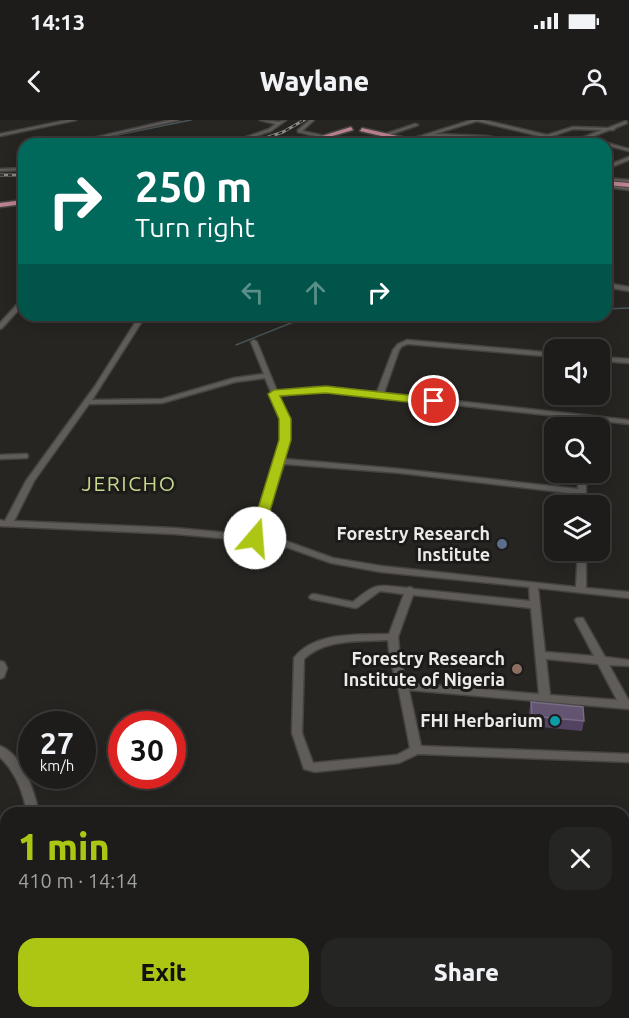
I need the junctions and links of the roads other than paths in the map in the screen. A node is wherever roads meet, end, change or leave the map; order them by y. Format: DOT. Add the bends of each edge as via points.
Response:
graph roads {
  1 [pos="74,120"];
  2 [pos="177,120"];
  3 [pos="262,120"];
  4 [pos="312,120"];
  5 [pos="462,120"];
  6 [pos="477,120"];
  7 [pos="282,122"];
  8 [pos="469,122"];
  9 [pos="626,122"];
  10 [pos="416,125"];
  11 [pos="357,128"];
  12 [pos="613,129"];
  13 [pos="525,132"];
  14 [pos="387,134"];
  15 [pos="0,135"];
  16 [pos="428,135"];
  17 [pos="514,135"];
  18 [pos="323,137"];
  19 [pos="547,137"];
  20 [pos="95,138"];
  21 [pos="246,138"];
  22 [pos="319,138"];
  23 [pos="327,138"];
  24 [pos="392,138"];
  25 [pos="397,138"];
  26 [pos="421,138"];
  27 [pos="491,138"];
  28 [pos="526,138"];
  29 [pos="552,138"];
  30 [pos="590,138"];
  31 [pos="612,146"];
  32 [pos="612,150"];
  33 [pos="629,151"];
  34 [pos="629,158"];
  35 [pos="613,165"];
  36 [pos="626,168"];
  37 [pos="0,170"];
  38 [pos="18,170"];
  39 [pos="612,185"];
  40 [pos="629,186"];
  41 [pos="18,205"];
  42 [pos="0,207"];
  43 [pos="612,286"];
  44 [pos="629,289"];
  45 [pos="18,307"];
  46 [pos="139,321"];
  47 [pos="0,327"];
  48 [pos="254,342"];
  49 [pos="544,354"];
  50 [pos="610,360"];
  51 [pos="629,362"];
  52 [pos="267,376"];
  53 [pos="274,394"];
  54 [pos="380,395"];
  55 [pos="87,402"];
  56 [pos="579,417"];
  57 [pos="610,420"];
  58 [pos="629,422"];
  59 [pos="24,456"];
  60 [pos="0,457"];
  61 [pos="279,461"];
  62 [pos="582,483"];
  63 [pos="582,492"];
  64 [pos="4,524"];
  65 [pos="255,538"];
  66 [pos="582,561"];
  67 [pos="533,585"];
  68 [pos="411,590"];
  69 [pos="581,590"];
  70 [pos="629,595"];
  71 [pos="314,597"];
  72 [pos="535,604"];
  73 [pos="580,620"];
  74 [pos="393,637"];
  75 [pos="540,655"];
  76 [pos="602,661"];
  77 [pos="629,663"];
  78 [pos="0,664"];
  79 [pos="0,675"];
  80 [pos="403,686"];
  81 [pos="545,698"];
  82 [pos="627,705"];
  83 [pos="0,750"];
  84 [pos="416,750"];
  85 [pos="629,758"];
  86 [pos="32,807"];
  1 -- 15 [label="street"];
  2 -- 20 [label="street"];
  3 -- 7 [label="street"];
  4 -- 18 [label="street" via="299,131"];
  5 -- 8 [label="street"];
  6 -- 8 [label="street"];
  6 -- 13 [label="street"];
  7 -- 21 [label="street"];
  8 -- 16 [label="street"];
  9 -- 12 [label="street"];
  10 -- 14 [label="street"];
  11 -- 14 [label="main road"];
  11 -- 18 [label="main road"];
  11 -- 23 [label="main road"];
  11 -- 24 [label="main road"];
  12 -- 19 [label="street" via="573,128"];
  12 -- 30 [label="street"];
  13 -- 17 [label="street"];
  13 -- 19 [label="street"];
  14 -- 25 [label="main road"];
  16 -- 26 [label="street"];
  16 -- 27 [label="street"];
  17 -- 27 [label="street"];
  17 -- 28 [label="street"];
  18 -- 22 [label="main road"];
  19 -- 29 [label="street"];
  31 -- 33 [label="street"];
  32 -- 33 [label="street"];
  34 -- 35 [label="street"];
  35 -- 36 [label="street"];
  37 -- 38 [label="street"];
  39 -- 40 [label="main road"];
  41 -- 42 [label="main road"];
  43 -- 44 [label="street"];
  45 -- 47 [label="street"];
  46 -- 55 [label="street"];
  48 -- 52 [label="street"];
  49 -- 54 [label="street" via="407,342 396,350"];
  50 -- 51 [label="street"];
  52 -- 53 [label="street"];
  52 -- 55 [label="street" via="227,382 162,401"];
  53 -- 54 [label="street" via="316,389"];
  53 -- 61 [label="street" via="286,430"];
  54 -- 56 [label="street"];
  55 -- 64 [label="street"];
  57 -- 58 [label="street"];
  59 -- 60 [label="street"];
  61 -- 63 [label="street"];
  61 -- 65 [label="street"];
  62 -- 63 [label="street"];
  64 -- 65 [label="street"];
  65 -- 67 [label="street" via="354,565"];
  66 -- 69 [label="street"];
  67 -- 69 [label="street"];
  67 -- 72 [label="street"];
  68 -- 71 [label="street" via="379,588 355,605"];
  68 -- 72 [label="street"];
  68 -- 74 [label="street"];
  69 -- 70 [label="street"];
  72 -- 75 [label="street"];
  73 -- 76 [label="street"];
  74 -- 80 [label="street"];
  74 -- 84 [label="street" via="316,644 304,651 299,658 297,733 308,766 315,768 399,759"];
  75 -- 76 [label="street"];
  75 -- 81 [label="street"];
  76 -- 77 [label="street"];
  76 -- 82 [label="street"];
  78 -- 79 [label="street"];
  80 -- 81 [label="street"];
  80 -- 84 [label="street"];
  81 -- 82 [label="street"];
  83 -- 86 [label="street" via="19,768"];
  84 -- 85 [label="street"];
}
